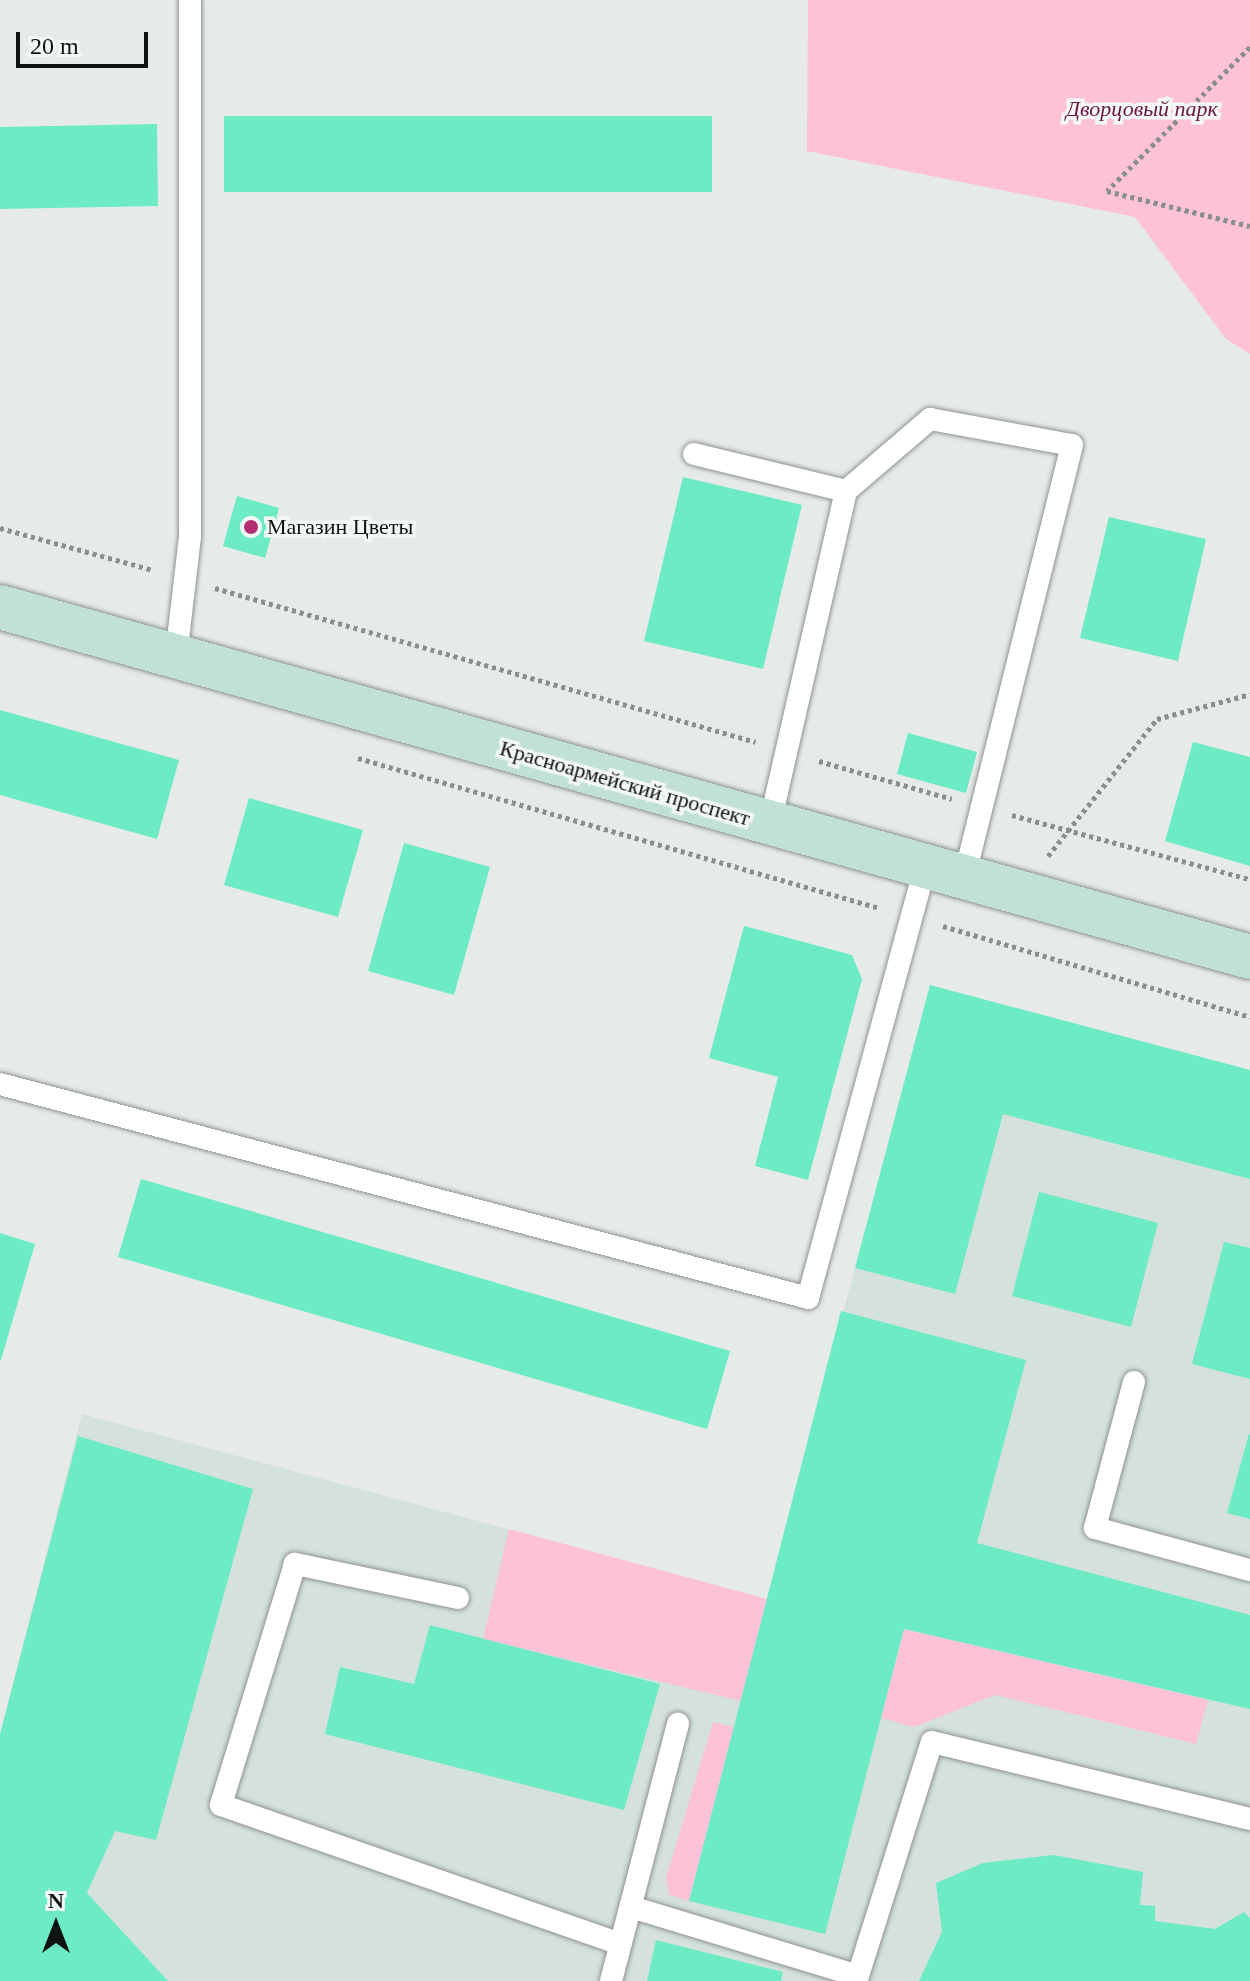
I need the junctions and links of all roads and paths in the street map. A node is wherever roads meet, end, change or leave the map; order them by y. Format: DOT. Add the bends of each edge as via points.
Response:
graph roads {
  1 [pos="190,0"];
  2 [pos="1250,47"];
  3 [pos="1250,226"];
  4 [pos="694,454"];
  5 [pos="846,491"];
  6 [pos="0,528"];
  7 [pos="185,579"];
  8 [pos="0,607"];
  9 [pos="176,656"];
  10 [pos="1250,694"];
  11 [pos="786,751"];
  12 [pos="350,755"];
  13 [pos="982,807"];
  14 [pos="770,824"];
  15 [pos="1070,829"];
  16 [pos="944,873"];
  17 [pos="1250,879"];
  18 [pos="1020,892"];
  19 [pos="912,917"];
  20 [pos="1250,957"];
  21 [pos="1250,1017"];
  22 [pos="0,1084"];
  23 [pos="1134,1382"];
  24 [pos="1250,1570"];
  25 [pos="458,1598"];
  26 [pos="678,1724"];
  27 [pos="1250,1819"];
  28 [pos="631,1907"];
  29 [pos="621,1944"];
  30 [pos="858,1978"];
  31 [pos="611,1981"];
  1 -- 7 [label="lane" via="190,537"];
  2 -- 3 [label="path" via="1107,191"];
  4 -- 5 [label="lane"];
  5 -- 11 [label="lane"];
  5 -- 13 [label="lane" via="930,419 1072,445"];
  6 -- 7 [label="path"];
  7 -- 9 [label="lane"];
  7 -- 11 [label="path"];
  8 -- 9 [label="main road, Красноармейский проспект"];
  9 -- 14 [label="main road, Красноармейский проспект"];
  10 -- 15 [label="path" via="1157,719"];
  11 -- 13 [label="path"];
  11 -- 14 [label="lane"];
  12 -- 19 [label="path"];
  13 -- 15 [label="path"];
  13 -- 16 [label="lane"];
  14 -- 16 [label="main road, Красноармейский проспект"];
  15 -- 17 [label="path"];
  15 -- 18 [label="path"];
  16 -- 18 [label="main road, Красноармейский проспект"];
  16 -- 19 [label="lane"];
  18 -- 20 [label="main road, Красноармейский проспект"];
  19 -- 21 [label="path"];
  19 -- 22 [label="lane" via="808,1298"];
  23 -- 24 [label="lane" via="1095,1528"];
  25 -- 29 [label="lane" via="295,1564 221,1805"];
  26 -- 28 [label="lane"];
  27 -- 30 [label="lane" via="932,1742"];
  28 -- 29 [label="lane"];
  28 -- 30 [label="lane"];
  29 -- 31 [label="lane"];
}
